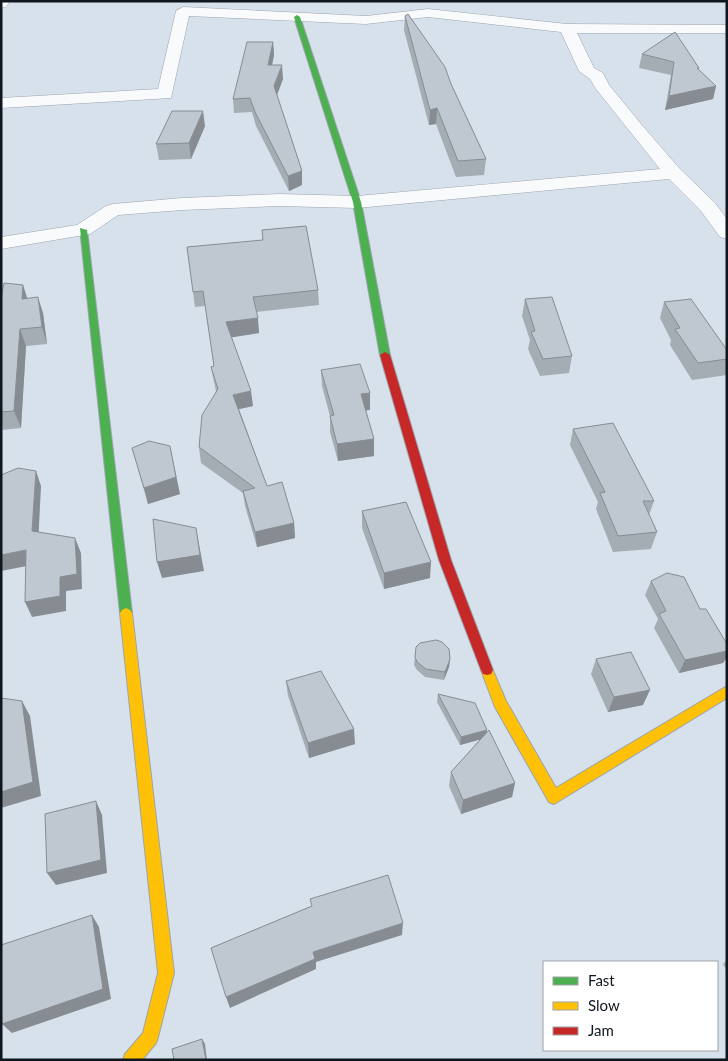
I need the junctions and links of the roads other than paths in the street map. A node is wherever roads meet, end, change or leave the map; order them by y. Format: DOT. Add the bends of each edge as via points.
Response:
graph roads {
  1 [pos="297,18"];
  2 [pos="567,28"];
  3 [pos="727,29"];
  4 [pos="1,103"];
  5 [pos="673,173"];
  6 [pos="357,202"];
  7 [pos="83,230"];
  8 [pos="727,232"];
  9 [pos="1,243"];
  10 [pos="727,691"];
  11 [pos="130,1060"];
  1 -- 2 [label="street" via="366,20 428,12"];
  1 -- 4 [label="street" via="183,11 166,94"];
  1 -- 6 [label="street"];
  2 -- 3 [label="street"];
  2 -- 5 [label="street" via="587,71 597,76 618,107"];
  5 -- 6 [label="street"];
  5 -- 8 [label="street" via="708,207"];
  6 -- 7 [label="street" via="279,200 113,210"];
  6 -- 10 [label="street" via="386,359 445,560 500,703 554,797"];
  7 -- 9 [label="street"];
  7 -- 11 [label="street" via="166,973 150,1037"];
}
